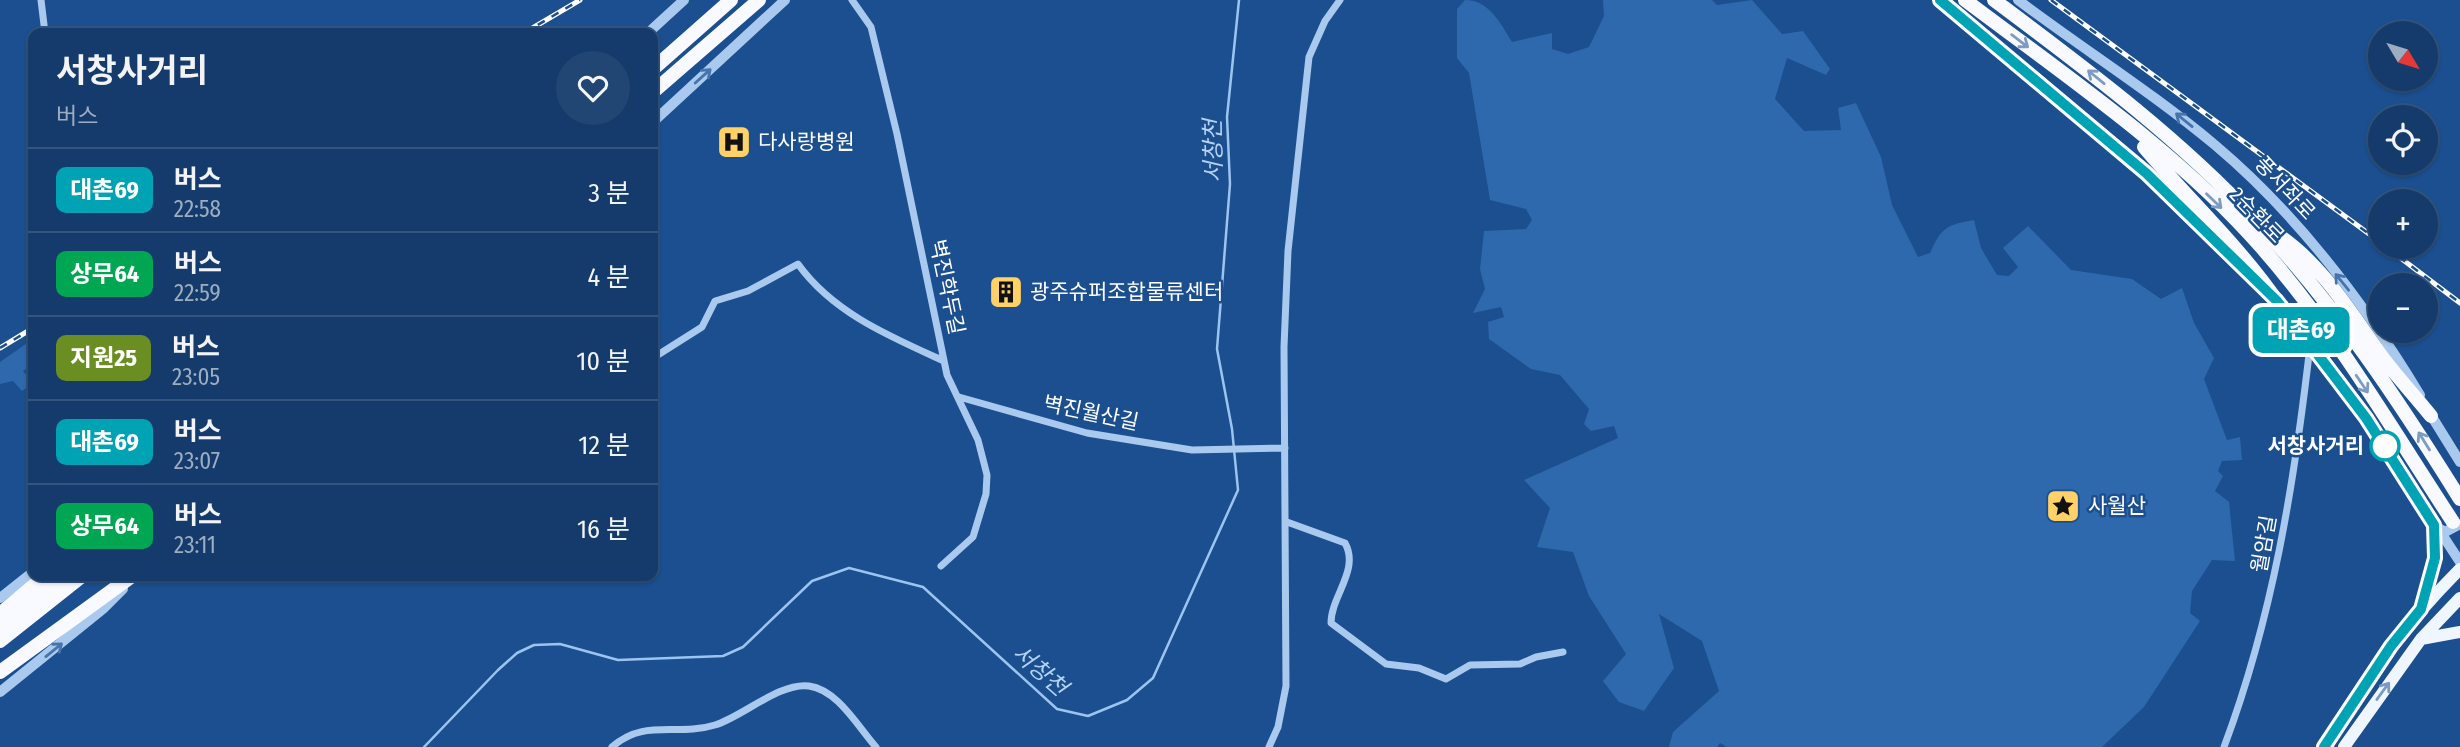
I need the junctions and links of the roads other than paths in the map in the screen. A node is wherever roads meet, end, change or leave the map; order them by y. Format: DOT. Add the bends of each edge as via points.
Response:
graph roads {
  1 [pos="41,0"];
  2 [pos="684,0"];
  3 [pos="731,0"];
  4 [pos="759,0"];
  5 [pos="785,0"];
  6 [pos="852,0"];
  7 [pos="1340,0"];
  8 [pos="1940,0"];
  9 [pos="1965,0"];
  10 [pos="1994,0"];
  11 [pos="2018,0"];
  12 [pos="45,28"];
  13 [pos="653,28"];
  14 [pos="658,65"];
  15 [pos="658,87"];
  16 [pos="658,117"];
  17 [pos="2121,118"];
  18 [pos="2256,221"];
  19 [pos="2277,301"];
  20 [pos="2311,342"];
  21 [pos="658,355"];
  22 [pos="944,361"];
  23 [pos="959,397"];
  24 [pos="2431,415"];
  25 [pos="1285,448"];
  26 [pos="2460,462"];
  27 [pos="2460,499"];
  28 [pos="1287,522"];
  29 [pos="2456,523"];
  30 [pos="2434,525"];
  31 [pos="2460,562"];
  32 [pos="941,566"];
  33 [pos="2460,569"];
  34 [pos="28,576"];
  35 [pos="39,581"];
  36 [pos="57,581"];
  37 [pos="76,581"];
  38 [pos="127,581"];
  39 [pos="129,581"];
  40 [pos="2460,597"];
  41 [pos="0,598"];
  42 [pos="2421,609"];
  43 [pos="0,614"];
  44 [pos="0,627"];
  45 [pos="2460,632"];
  46 [pos="2421,639"];
  47 [pos="0,641"];
  48 [pos="1563,652"];
  49 [pos="0,672"];
  50 [pos="0,692"];
  51 [pos="612,747"];
  52 [pos="876,747"];
  53 [pos="1269,747"];
  54 [pos="2224,747"];
  55 [pos="2324,747"];
  56 [pos="2344,747"];
  1 -- 12 [label="street"];
  2 -- 13 [label="street"];
  3 -- 14 [label="highway"];
  4 -- 15 [label="highway"];
  16 -- 5 [label="street, one-way"];
  6 -- 22 [label="street, 벽진학두길" via="871,27"];
  7 -- 25 [label="street" via="1315,39 1306,78 1286,284"];
  8 -- 19 [label="street" via="2146,173"];
  9 -- 17 [label="highway, 2순환로, one-way"];
  18 -- 10 [label="highway, 2순환로, one-way" via="2144,115"];
  24 -- 11 [label="street, 풍서좌로, one-way" via="2363,308 2283,211 2173,111"];
  17 -- 19 [label="highway" via="2180,190 2247,258"];
  17 -- 29 [label="highway, 2순환로, one-way" via="2260,246 2311,307"];
  18 -- 24 [label="highway" via="2292,243 2334,289 2385,361"];
  27 -- 18 [label="highway, 2순환로, one-way" via="2374,366 2321,295"];
  19 -- 20 [label="street"];
  20 -- 30 [label="street" via="2373,427"];
  20 -- 54 [label="street, 월암길" via="2275,584 2259,647"];
  21 -- 22 [label="street" via="702,327 715,301 748,291 798,264 811,283 853,315"];
  22 -- 23 [label="street, 벽진학두길" via="952,390"];
  23 -- 25 [label="street, 벽진월산길" via="1087,433 1192,450"];
  23 -- 32 [label="street, 벽진학두길" via="985,462 986,494 973,537"];
  24 -- 26 [label="street, 풍서좌로"];
  25 -- 28 [label="street"];
  28 -- 48 [label="street" via="1345,543 1350,552 1331,623 1386,664 1419,668 1446,679 1470,666 1520,664"];
  28 -- 53 [label="street" via="1286,686 1279,727"];
  29 -- 30 [label="street" via="2445,532"];
  30 -- 31 [label="street"];
  30 -- 42 [label="main road" via="2435,558"];
  33 -- 42 [label="main road"];
  34 -- 41 [label="street"];
  35 -- 43 [label="highway"];
  36 -- 44 [label="highway"];
  37 -- 47 [label="highway"];
  38 -- 49 [label="highway"];
  50 -- 39 [label="street, one-way" via="104,608"];
  40 -- 46 [label="main road"];
  42 -- 55 [label="main road"];
  45 -- 46 [label="main road"];
  56 -- 46 [label="main road, one-way"];
  51 -- 52 [label="street" via="634,732 688,731 717,725 789,688 808,686 840,705"];
}
